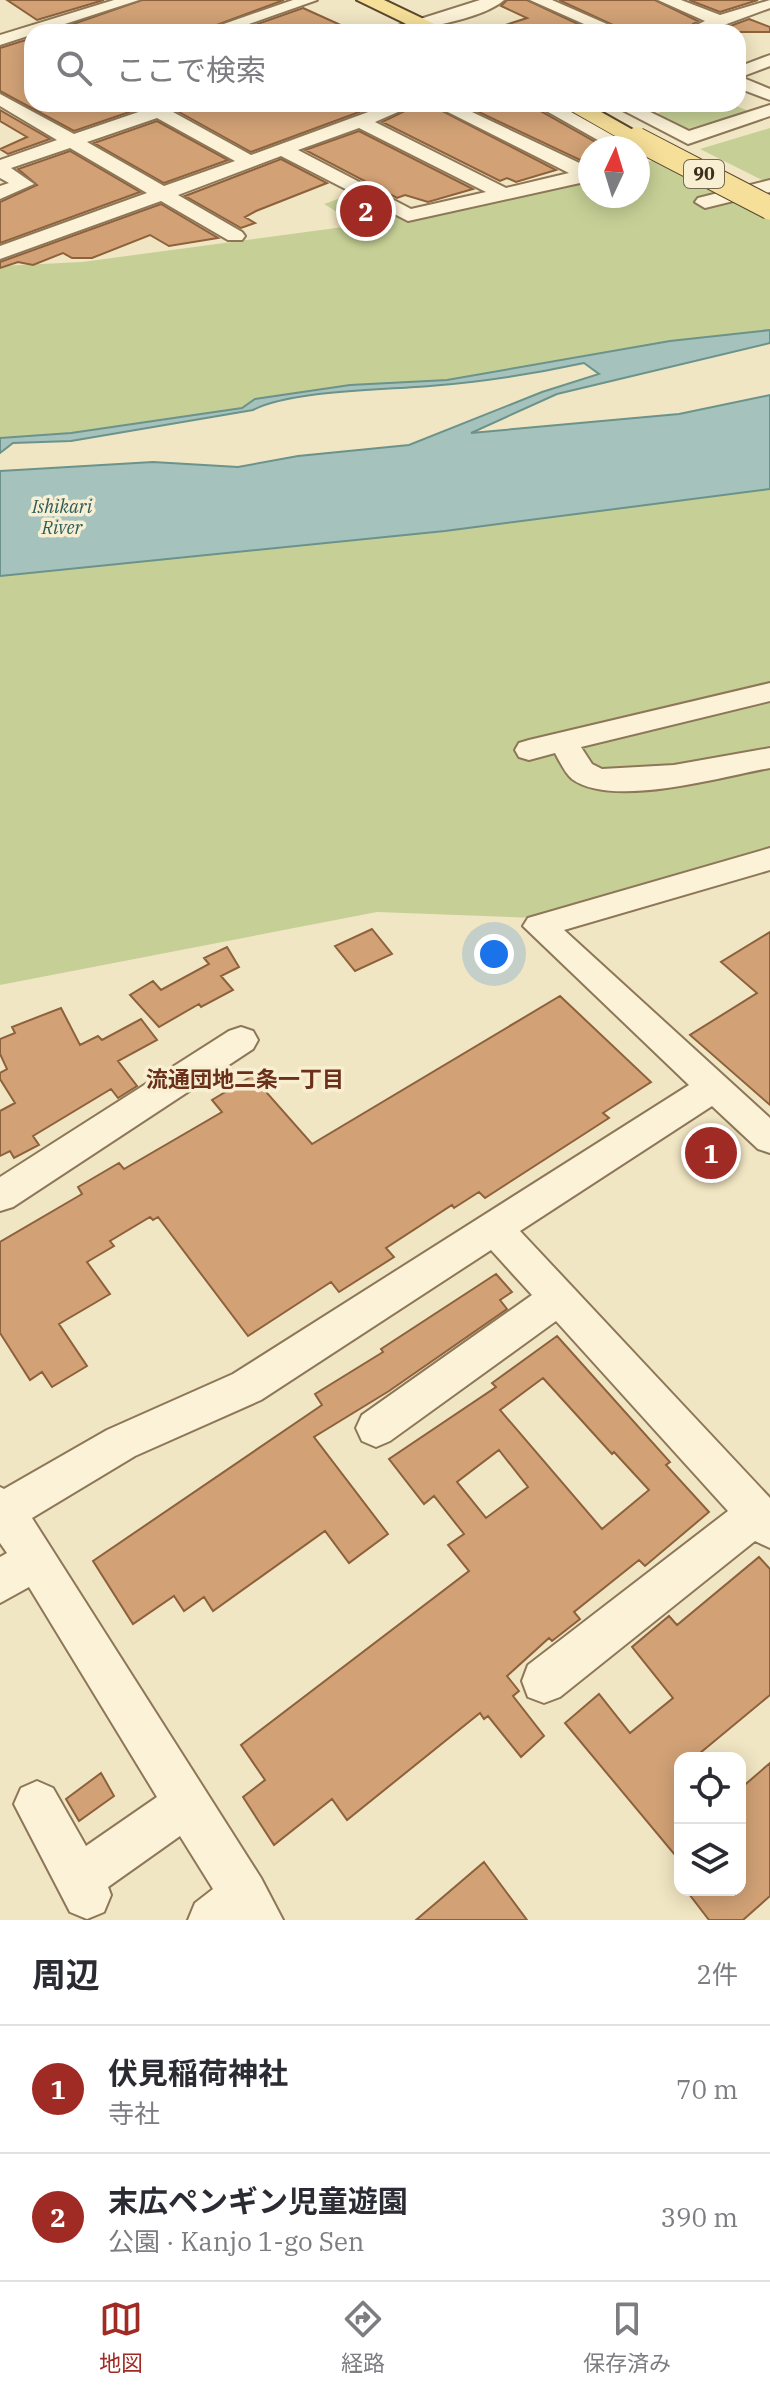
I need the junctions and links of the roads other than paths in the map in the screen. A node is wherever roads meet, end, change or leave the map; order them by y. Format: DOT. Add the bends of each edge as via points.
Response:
graph roads {
  1 [pos="131,0"];
  2 [pos="309,0"];
  3 [pos="342,0"];
  4 [pos="367,0"];
  5 [pos="496,0"];
  6 [pos="538,0"];
  7 [pos="666,0"];
  8 [pos="770,2"];
  9 [pos="720,21"];
  10 [pos="52,24"];
  11 [pos="234,24"];
  12 [pos="402,24"];
  13 [pos="406,24"];
  14 [pos="428,24"];
  15 [pos="597,24"];
  16 [pos="712,24"];
  17 [pos="24,33"];
  18 [pos="0,40"];
  19 [pos="770,60"];
  20 [pos="746,70"];
  21 [pos="746,85"];
  22 [pos="21,92"];
  23 [pos="770,95"];
  24 [pos="0,99"];
  25 [pos="770,110"];
  26 [pos="155,112"];
  27 [pos="160,112"];
  28 [pos="384,112"];
  29 [pos="458,112"];
  30 [pos="566,112"];
  31 [pos="586,112"];
  32 [pos="604,112"];
  33 [pos="624,112"];
  34 [pos="657,112"];
  35 [pos="359,121"];
  36 [pos="633,136"];
  37 [pos="635,136"];
  38 [pos="636,136"];
  39 [pos="638,136"];
  40 [pos="640,136"];
  41 [pos="650,138"];
  42 [pos="688,138"];
  43 [pos="72,141"];
  44 [pos="650,143"];
  45 [pos="650,144"];
  46 [pos="283,150"];
  47 [pos="650,156"];
  48 [pos="251,162"];
  49 [pos="0,168"];
  50 [pos="770,186"];
  51 [pos="0,193"];
  52 [pos="161,194"];
  53 [pos="504,194"];
  54 [pos="770,194"];
  55 [pos="705,202"];
  56 [pos="770,208"];
  57 [pos="235,236"];
  58 [pos="0,253"];
  59 [pos="770,692"];
  60 [pos="564,743"];
  61 [pos="529,750"];
  62 [pos="770,758"];
  63 [pos="770,859"];
  64 [pos="241,1040"];
  65 [pos="714,1087"];
  66 [pos="770,1139"];
  67 [pos="0,1196"];
  68 [pos="493,1226"];
  69 [pos="559,1297"];
  70 [pos="376,1428"];
  71 [pos="1,1509"];
  72 [pos="764,1521"];
  73 [pos="35,1558"];
  74 [pos="0,1582"];
  75 [pos="544,1681"];
  76 [pos="187,1803"];
  77 [pos="37,1804"];
  78 [pos="238,1912"];
  1 -- 10 [label="street"];
  2 -- 11 [label="street"];
  3 -- 12 [label="main road"];
  4 -- 13 [label="main road"];
  5 -- 14 [label="street"];
  6 -- 15 [label="street"];
  7 -- 9 [label="street"];
  8 -- 9 [label="street"];
  9 -- 16 [label="street"];
  17 -- 18 [label="street"];
  19 -- 20 [label="street"];
  21 -- 23 [label="street"];
  22 -- 24 [label="street"];
  24 -- 43 [label="street"];
  25 -- 42 [label="street"];
  26 -- 43 [label="street"];
  27 -- 48 [label="street"];
  28 -- 35 [label="street"];
  29 -- 53 [label="street" via="583,172 573,179"];
  30 -- 36 [label="street"];
  31 -- 37 [label="main road, 90"];
  32 -- 38 [label="main road, 90"];
  33 -- 39 [label="street"];
  34 -- 40 [label="street"];
  35 -- 46 [label="street"];
  35 -- 53 [label="street"];
  41 -- 42 [label="street"];
  42 -- 47 [label="street" via="698,142"];
  43 -- 49 [label="street"];
  43 -- 52 [label="street"];
  44 -- 54 [label="main road, 90"];
  45 -- 56 [label="main road, 90, bridge"];
  46 -- 48 [label="street"];
  46 -- 53 [label="street" via="408,215"];
  48 -- 52 [label="street"];
  49 -- 51 [label="street" via="24,184"];
  50 -- 55 [label="street"];
  52 -- 57 [label="street"];
  52 -- 58 [label="street"];
  59 -- 60 [label="street"];
  60 -- 61 [label="street"];
  60 -- 62 [label="street" via="580,771 615,782"];
  63 -- 65 [label="street" via="539,926"];
  64 -- 67 [label="street"];
  65 -- 66 [label="street"];
  65 -- 68 [label="street"];
  68 -- 69 [label="street"];
  68 -- 71 [label="street" via="247,1387 121,1443"];
  69 -- 70 [label="street"];
  69 -- 72 [label="street"];
  71 -- 73 [label="street"];
  72 -- 75 [label="street"];
  73 -- 74 [label="street"];
  73 -- 76 [label="street"];
  76 -- 77 [label="street" via="82,1888"];
  76 -- 78 [label="street"];
}
